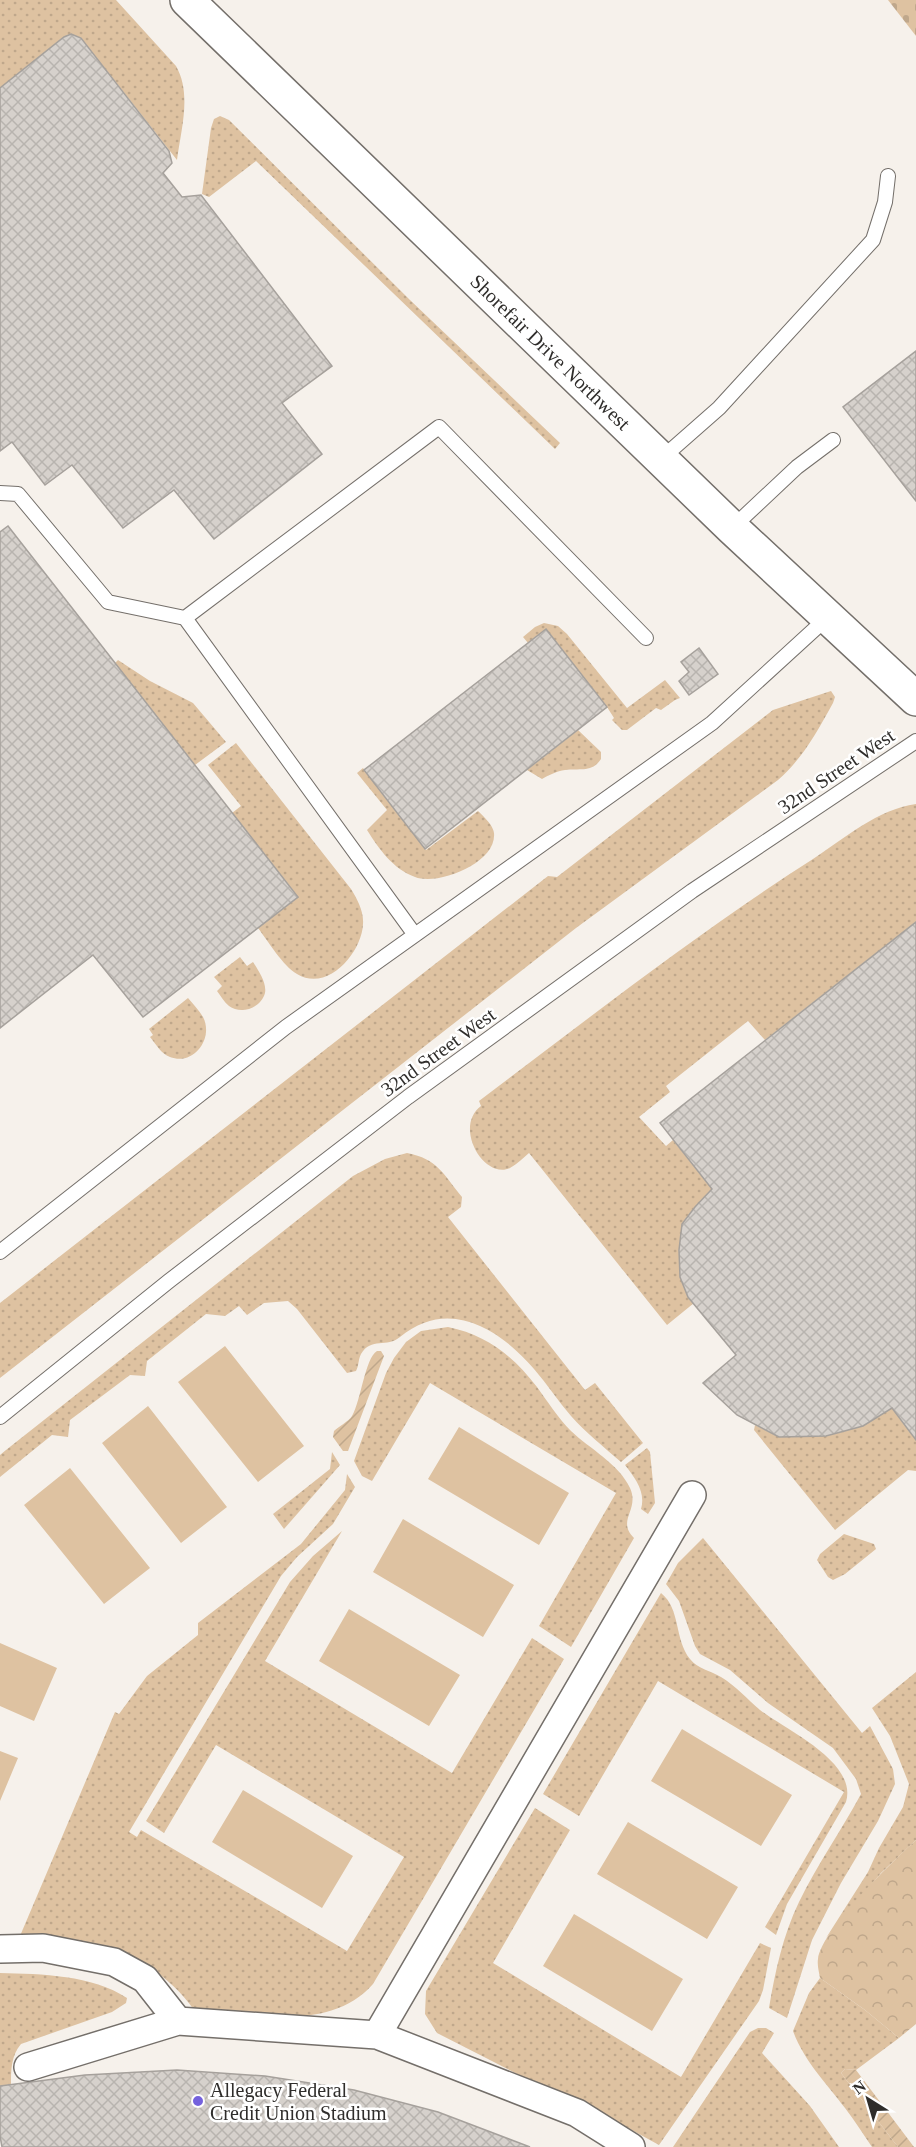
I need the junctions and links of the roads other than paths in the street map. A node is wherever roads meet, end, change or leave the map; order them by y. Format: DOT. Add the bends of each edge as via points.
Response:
graph roads {
  1 [pos="198,7"];
  2 [pos="888,176"];
  3 [pos="833,440"];
  4 [pos="661,459"];
  5 [pos="0,493"];
  6 [pos="732,528"];
  7 [pos="828,617"];
  8 [pos="185,618"];
  9 [pos="645,638"];
  10 [pos="916,699"];
  11 [pos="916,741"];
  12 [pos="415,935"];
  13 [pos="0,1252"];
  14 [pos="0,1417"];
  15 [pos="692,1495"];
  16 [pos="0,1949"];
  17 [pos="178,2021"];
  18 [pos="377,2035"];
  19 [pos="28,2067"];
  20 [pos="631,2147"];
  1 -- 4 [label="street, Shorefair Drive Northwest"];
  2 -- 4 [label="lane" via="885,202 873,240 719,408"];
  3 -- 6 [label="lane" via="797,466"];
  4 -- 6 [label="street, Shorefair Drive Northwest"];
  5 -- 8 [label="lane" via="18,494 108,602"];
  6 -- 7 [label="street, Shorefair Drive Northwest"];
  7 -- 10 [label="street, Shorefair Drive Northwest"];
  7 -- 12 [label="lane" via="712,723"];
  8 -- 9 [label="lane" via="439,427"];
  8 -- 12 [label="lane"];
  11 -- 14 [label="lane, 32nd Street West" via="692,891 408,1097"];
  12 -- 13 [label="lane" via="286,1027"];
  15 -- 18 [label="street"];
  16 -- 17 [label="street" via="43,1948 114,1962 145,1979"];
  17 -- 18 [label="street"];
  17 -- 19 [label="street"];
  18 -- 20 [label="street" via="577,2113"];
}
